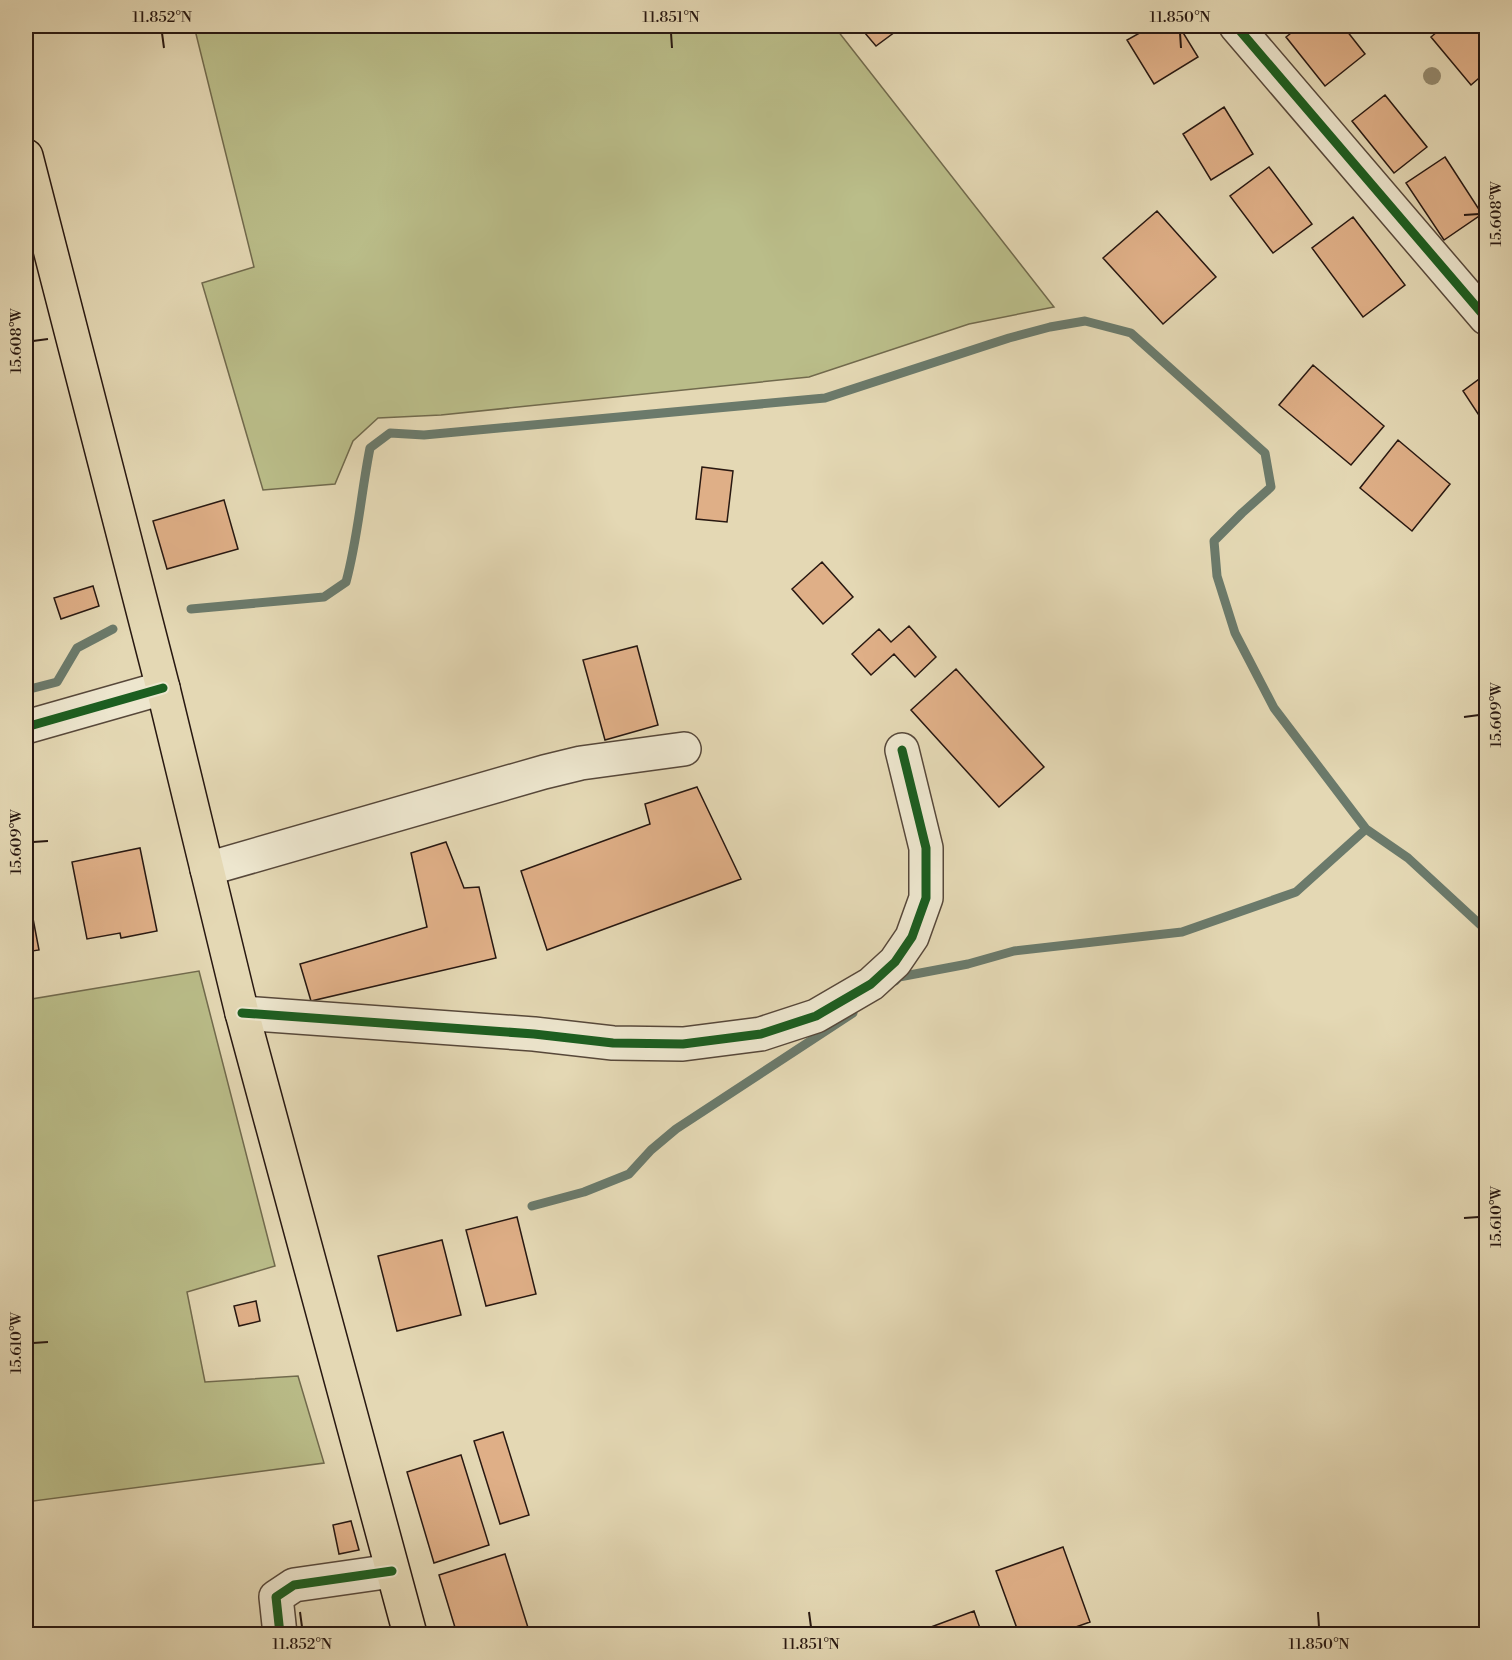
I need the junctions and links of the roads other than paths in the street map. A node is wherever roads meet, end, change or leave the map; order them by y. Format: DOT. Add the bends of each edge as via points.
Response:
graph roads {
  1 [pos="1236,26"];
  2 [pos="26,156"];
  3 [pos="1486,318"];
  4 [pos="163,688"];
  5 [pos="26,727"];
  6 [pos="684,749"];
  7 [pos="902,750"];
  8 [pos="207,869"];
  9 [pos="242,1013"];
  10 [pos="392,1571"];
  11 [pos="280,1635"];
  12 [pos="410,1635"];
  1 -- 3 [label="street"];
  2 -- 4 [label="main road"];
  4 -- 5 [label="street"];
  4 -- 8 [label="main road"];
  6 -- 8 [label="street" via="544,771"];
  7 -- 9 [label="street" via="926,848 926,898 912,937 895,962 871,984 816,1016 761,1034 683,1044 613,1043"];
  8 -- 9 [label="main road"];
  9 -- 10 [label="main road"];
  10 -- 11 [label="street" via="294,1585 276,1598"];
  10 -- 12 [label="main road"];
}
